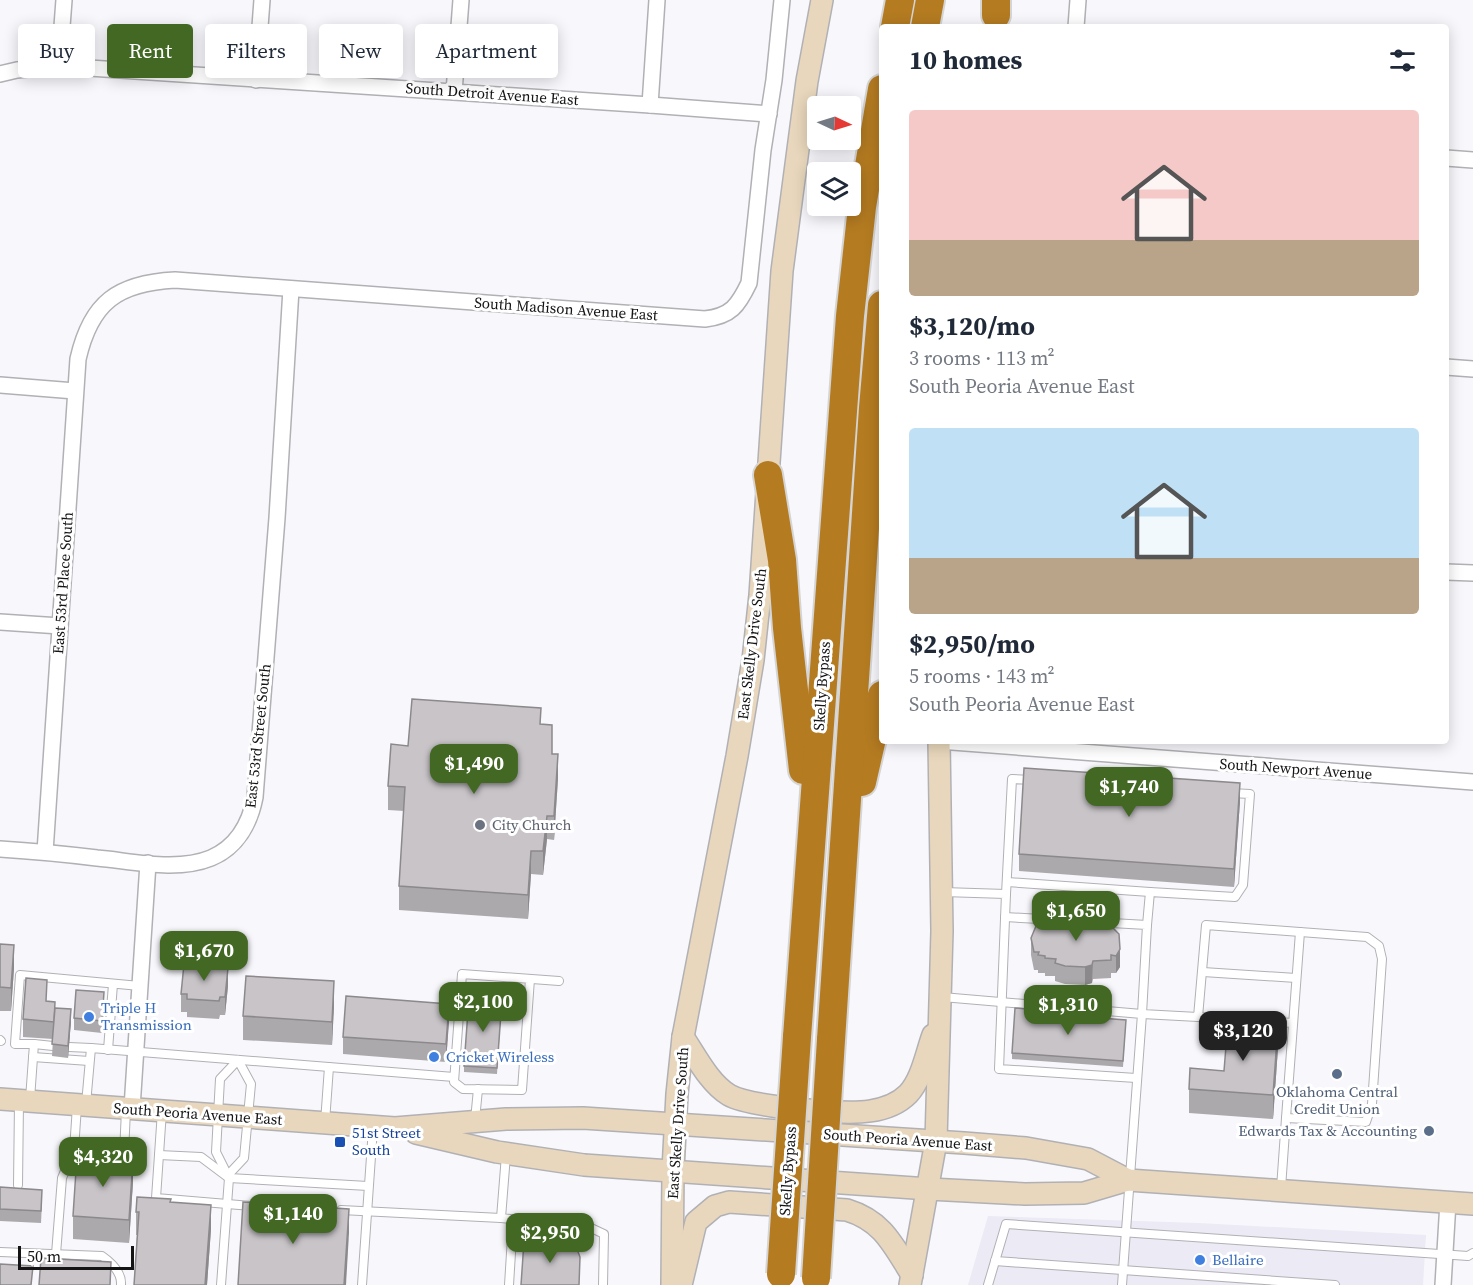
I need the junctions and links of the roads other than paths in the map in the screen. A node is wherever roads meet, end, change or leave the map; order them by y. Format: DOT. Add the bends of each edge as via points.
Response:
graph roads {
  1 [pos="64,0"];
  2 [pos="262,0"];
  3 [pos="460,0"];
  4 [pos="657,0"];
  5 [pos="782,0"];
  6 [pos="822,0"];
  7 [pos="900,0"];
  8 [pos="930,0"];
  9 [pos="1078,0"];
  10 [pos="62,24"];
  11 [pos="896,24"];
  12 [pos="926,24"];
  13 [pos="1076,24"];
  14 [pos="95,69"];
  15 [pos="18,70"];
  16 [pos="0,74"];
  17 [pos="256,80"];
  18 [pos="454,92"];
  19 [pos="650,105"];
  20 [pos="879,107"];
  21 [pos="769,114"];
  22 [pos="1449,158"];
  23 [pos="1473,160"];
  24 [pos="291,289"];
  25 [pos="92,316"];
  26 [pos="879,339"];
  27 [pos="1449,367"];
  28 [pos="1473,369"];
  29 [pos="0,386"];
  30 [pos="75,391"];
  31 [pos="768,475"];
  32 [pos="1449,572"];
  33 [pos="1473,573"];
  34 [pos="0,622"];
  35 [pos="60,626"];
  36 [pos="879,708"];
  37 [pos="939,744"];
  38 [pos="1025,744"];
  39 [pos="1048,781"];
  40 [pos="1473,782"];
  41 [pos="1226,792"];
  42 [pos="811,837"];
  43 [pos="0,849"];
  44 [pos="45,852"];
  45 [pos="148,863"];
  46 [pos="843,866"];
  47 [pos="1007,882"];
  48 [pos="941,892"];
  49 [pos="1150,892"];
  50 [pos="1006,894"];
  51 [pos="1005,917"];
  52 [pos="1147,925"];
  53 [pos="1300,932"];
  54 [pos="1203,972"];
  55 [pos="1296,978"];
  56 [pos="530,979"];
  57 [pos="559,981"];
  58 [pos="113,984"];
  59 [pos="140,986"];
  60 [pos="1002,1002"];
  61 [pos="940,1007"];
  62 [pos="1142,1014"];
  63 [pos="1198,1017"];
  64 [pos="1293,1023"];
  65 [pos="683,1037"];
  66 [pos="34,1044"];
  67 [pos="53,1046"];
  68 [pos="69,1047"];
  69 [pos="91,1048"];
  70 [pos="108,1050"];
  71 [pos="136,1052"];
  72 [pos="33,1057"];
  73 [pos="238,1060"];
  74 [pos="89,1061"];
  75 [pos="329,1067"];
  76 [pos="454,1077"];
  77 [pos="1136,1077"];
  78 [pos="478,1089"];
  79 [pos="16,1101"];
  80 [pos="82,1105"];
  81 [pos="129,1108"];
  82 [pos="162,1111"];
  83 [pos="219,1115"];
  84 [pos="247,1117"];
  85 [pos="1286,1118"];
  86 [pos="475,1122"];
  87 [pos="325,1123"];
  88 [pos="675,1124"];
  89 [pos="373,1126"];
  90 [pos="395,1128"];
  91 [pos="936,1142"];
  92 [pos="74,1150"];
  93 [pos="506,1154"];
  94 [pos="159,1155"];
  95 [pos="673,1170"];
  96 [pos="229,1176"];
  97 [pos="1128,1180"];
  98 [pos="18,1185"];
  99 [pos="368,1186"];
  100 [pos="929,1189"];
  101 [pos="1281,1190"];
  102 [pos="1448,1202"];
  103 [pos="1473,1204"];
  104 [pos="227,1205"];
  105 [pos="262,1207"];
  106 [pos="332,1209"];
  107 [pos="367,1211"];
  108 [pos="501,1218"];
  109 [pos="513,1221"];
  110 [pos="1126,1232"];
  111 [pos="0,1252"];
  112 [pos="1473,1253"];
  113 [pos="56,1254"];
  114 [pos="1445,1254"];
  115 [pos="995,1261"];
  116 [pos="1123,1269"];
  117 [pos="780,1280"];
  118 [pos="911,1280"];
  119 [pos="815,1281"];
  120 [pos="121,1285"];
  121 [pos="221,1285"];
  122 [pos="362,1285"];
  123 [pos="509,1285"];
  124 [pos="603,1285"];
  125 [pos="672,1285"];
  126 [pos="681,1285"];
  127 [pos="988,1285"];
  128 [pos="1122,1285"];
  129 [pos="1335,1285"];
  130 [pos="1443,1285"];
  1 -- 10 [label="street"];
  2 -- 17 [label="street"];
  3 -- 18 [label="street"];
  4 -- 19 [label="street"];
  5 -- 21 [label="street, South Madison Avenue East"];
  6 -- 31 [label="main road, East Skelly Drive South" via="782,271"];
  7 -- 11 [label="highway"];
  8 -- 12 [label="highway"];
  9 -- 13 [label="street"];
  14 -- 17 [label="street, South Detroit Avenue East"];
  15 -- 16 [label="street, South Detroit Avenue East"];
  17 -- 18 [label="street, South Detroit Avenue East"];
  18 -- 19 [label="street, South Detroit Avenue East"];
  19 -- 21 [label="street, South Detroit Avenue East"];
  20 -- 42 [label="highway, Skelly Bypass" via="849,316"];
  21 -- 24 [label="street, South Madison Avenue East" via="749,283 741,298 721,317"];
  22 -- 23 [label="street"];
  24 -- 25 [label="street, South Madison Avenue East" via="152,281 130,286"];
  24 -- 45 [label="street, East 53rd Street South" via="277,518 252,812 233,842 211,858 178,864"];
  25 -- 30 [label="street, East 53rd Place South" via="82,339"];
  26 -- 46 [label="highway"];
  27 -- 28 [label="street"];
  29 -- 30 [label="street"];
  30 -- 35 [label="street, East 53rd Place South"];
  31 -- 42 [label="highway" via="782,560"];
  31 -- 65 [label="main road, East Skelly Drive South" via="753,660"];
  32 -- 33 [label="street"];
  34 -- 35 [label="street"];
  35 -- 44 [label="street, East 53rd Place South"];
  36 -- 46 [label="highway"];
  37 -- 48 [label="main road"];
  38 -- 40 [label="street, South Newport Avenue"];
  39 -- 47 [label="lane" via="1012,779"];
  41 -- 49 [label="lane" via="1250,794 1243,885 1235,897"];
  42 -- 117 [label="highway, Skelly Bypass, bridge"];
  43 -- 44 [label="street, East 53rd Street South"];
  44 -- 45 [label="street, East 53rd Street South"];
  45 -- 59 [label="street"];
  46 -- 119 [label="highway, bridge"];
  47 -- 49 [label="lane"];
  47 -- 50 [label="lane"];
  48 -- 50 [label="lane"];
  48 -- 61 [label="main road"];
  49 -- 52 [label="lane"];
  50 -- 51 [label="lane"];
  51 -- 52 [label="lane"];
  51 -- 60 [label="lane"];
  52 -- 62 [label="lane"];
  53 -- 54 [label="lane" via="1206,925"];
  53 -- 55 [label="lane"];
  53 -- 85 [label="lane" via="1367,937 1380,946 1372,1104 1366,1122"];
  54 -- 55 [label="lane"];
  54 -- 63 [label="lane"];
  55 -- 64 [label="lane"];
  56 -- 57 [label="lane"];
  56 -- 76 [label="lane" via="462,975"];
  56 -- 78 [label="lane" via="522,1090"];
  58 -- 59 [label="lane"];
  58 -- 66 [label="lane" via="20,975 15,1044"];
  58 -- 70 [label="lane"];
  59 -- 71 [label="street"];
  60 -- 61 [label="lane"];
  60 -- 62 [label="lane"];
  60 -- 77 [label="lane" via="999,1069"];
  61 -- 65 [label="main road" via="914,1085 896,1103 870,1111 757,1105 741,1100 715,1083"];
  61 -- 91 [label="main road"];
  62 -- 63 [label="lane"];
  62 -- 77 [label="lane"];
  63 -- 64 [label="lane"];
  64 -- 85 [label="lane"];
  65 -- 88 [label="main road, East Skelly Drive South"];
  66 -- 67 [label="lane"];
  66 -- 72 [label="lane"];
  68 -- 69 [label="lane"];
  69 -- 70 [label="lane"];
  69 -- 74 [label="lane"];
  70 -- 71 [label="lane"];
  71 -- 73 [label="lane"];
  71 -- 81 [label="street"];
  72 -- 74 [label="lane"];
  72 -- 79 [label="lane"];
  73 -- 75 [label="lane"];
  73 -- 83 [label="lane" via="220,1079"];
  73 -- 84 [label="lane" via="251,1084"];
  74 -- 80 [label="lane"];
  75 -- 76 [label="lane"];
  75 -- 87 [label="lane"];
  76 -- 78 [label="lane" via="463,1089"];
  77 -- 97 [label="lane"];
  78 -- 86 [label="lane"];
  79 -- 80 [label="main road, South Peoria Avenue East"];
  79 -- 98 [label="lane"];
  80 -- 81 [label="main road, South Peoria Avenue East"];
  80 -- 92 [label="lane"];
  81 -- 82 [label="main road, South Peoria Avenue East"];
  81 -- 92 [label="lane" via="124,1153"];
  82 -- 83 [label="main road, South Peoria Avenue East"];
  82 -- 94 [label="lane"];
  83 -- 84 [label="main road, South Peoria Avenue East"];
  83 -- 96 [label="lane" via="216,1152"];
  84 -- 87 [label="main road, South Peoria Avenue East"];
  84 -- 96 [label="lane" via="244,1158"];
  85 -- 101 [label="lane"];
  86 -- 88 [label="main road, South Peoria Avenue East" via="583,1118"];
  86 -- 90 [label="main road, South Peoria Avenue East"];
  87 -- 89 [label="main road, South Peoria Avenue East"];
  88 -- 91 [label="main road, South Peoria Avenue East"];
  88 -- 95 [label="main road, East Skelly Drive South"];
  89 -- 90 [label="main road, South Peoria Avenue East"];
  89 -- 99 [label="lane"];
  90 -- 93 [label="main road, South Peoria Avenue East"];
  91 -- 97 [label="main road, South Peoria Avenue East" via="1026,1148 1088,1159"];
  91 -- 100 [label="main road"];
  92 -- 113 [label="lane" via="62,1178"];
  93 -- 95 [label="main road, South Peoria Avenue East" via="584,1165"];
  93 -- 108 [label="lane"];
  94 -- 96 [label="lane" via="201,1157"];
  94 -- 104 [label="lane" via="156,1198"];
  95 -- 100 [label="main road, South Peoria Avenue East"];
  95 -- 125 [label="main road, East Skelly Drive South"];
  96 -- 99 [label="lane"];
  96 -- 104 [label="lane"];
  97 -- 100 [label="main road, South Peoria Avenue East" via="1084,1193"];
  97 -- 101 [label="main road, South Peoria Avenue East"];
  97 -- 110 [label="lane"];
  99 -- 107 [label="lane"];
  100 -- 118 [label="main road"];
  101 -- 102 [label="main road, South Peoria Avenue East"];
  102 -- 103 [label="main road, South Peoria Avenue East"];
  102 -- 114 [label="street"];
  104 -- 105 [label="lane"];
  104 -- 121 [label="lane"];
  106 -- 107 [label="lane"];
  107 -- 108 [label="lane"];
  107 -- 122 [label="lane"];
  108 -- 109 [label="lane"];
  109 -- 123 [label="lane"];
  109 -- 124 [label="lane" via="590,1227 604,1234"];
  110 -- 114 [label="lane"];
  110 -- 115 [label="lane" via="1006,1224"];
  110 -- 116 [label="lane"];
  111 -- 113 [label="lane"];
  112 -- 114 [label="lane"];
  113 -- 120 [label="lane" via="102,1256 113,1263"];
  114 -- 130 [label="street"];
  115 -- 116 [label="lane"];
  115 -- 127 [label="lane"];
  116 -- 128 [label="lane"];
  116 -- 129 [label="lane"];
  118 -- 126 [label="main road" via="885,1231 863,1214 729,1202 715,1206 696,1222"];
}
